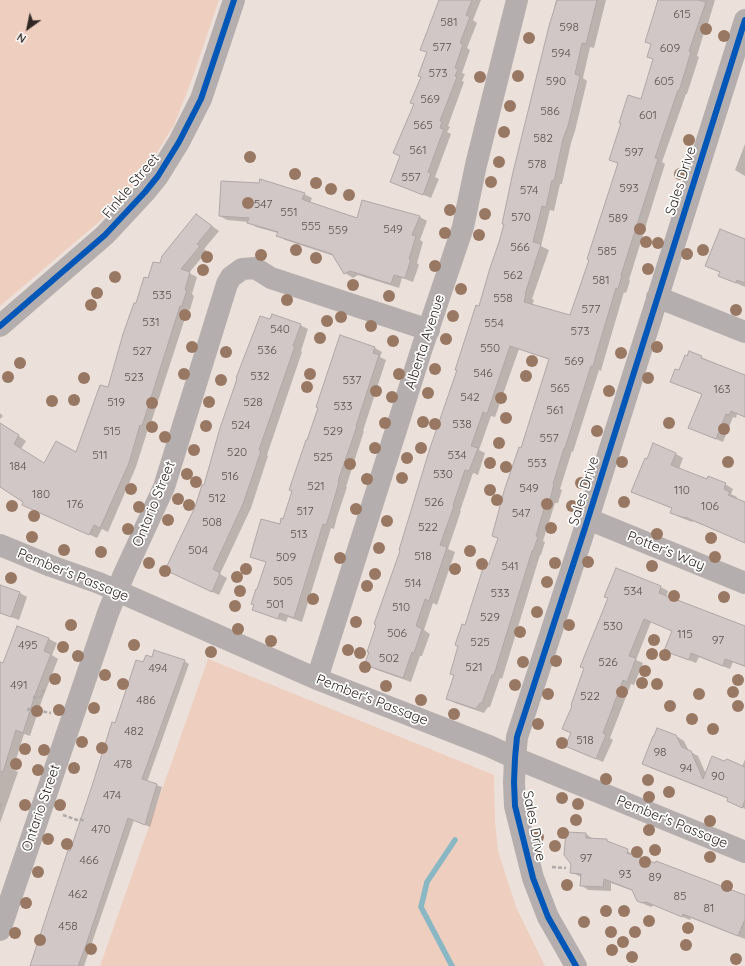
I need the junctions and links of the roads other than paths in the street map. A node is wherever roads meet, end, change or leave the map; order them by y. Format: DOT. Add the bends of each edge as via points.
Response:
graph roads {
  1 [pos="234,0"];
  2 [pos="517,0"];
  3 [pos="745,20"];
  4 [pos="737,72"];
  5 [pos="657,297"];
  6 [pos="0,326"];
  7 [pos="429,330"];
  8 [pos="745,332"];
  9 [pos="588,519"];
  10 [pos="0,545"];
  11 [pos="745,583"];
  12 [pos="117,592"];
  13 [pos="317,679"];
  14 [pos="515,758"];
  15 [pos="745,852"];
  16 [pos="0,930"];
  17 [pos="576,966"];
  1 -- 6 [label="street, Finkle Street" via="201,99 158,176 105,235"];
  2 -- 7 [label="street, Alberta Avenue" via="463,227"];
  3 -- 4 [label="street, Sales Drive"];
  4 -- 5 [label="street, Sales Drive"];
  5 -- 8 [label="street"];
  5 -- 9 [label="street, Sales Drive"];
  7 -- 12 [label="street, Ontario Street" via="271,278 255,268 235,273 227,284 164,487"];
  7 -- 13 [label="street, Alberta Avenue"];
  9 -- 11 [label="street, Potter's Way"];
  9 -- 14 [label="street, Sales Drive" via="517,737"];
  10 -- 12 [label="street, Pember's Passage"];
  12 -- 13 [label="street, Pember's Passage"];
  12 -- 16 [label="street, Ontario Street"];
  13 -- 14 [label="street, Pember's Passage"];
  14 -- 15 [label="street, Pember's Passage"];
  14 -- 17 [label="street, Sales Drive" via="515,806 533,878 548,917"];
}
